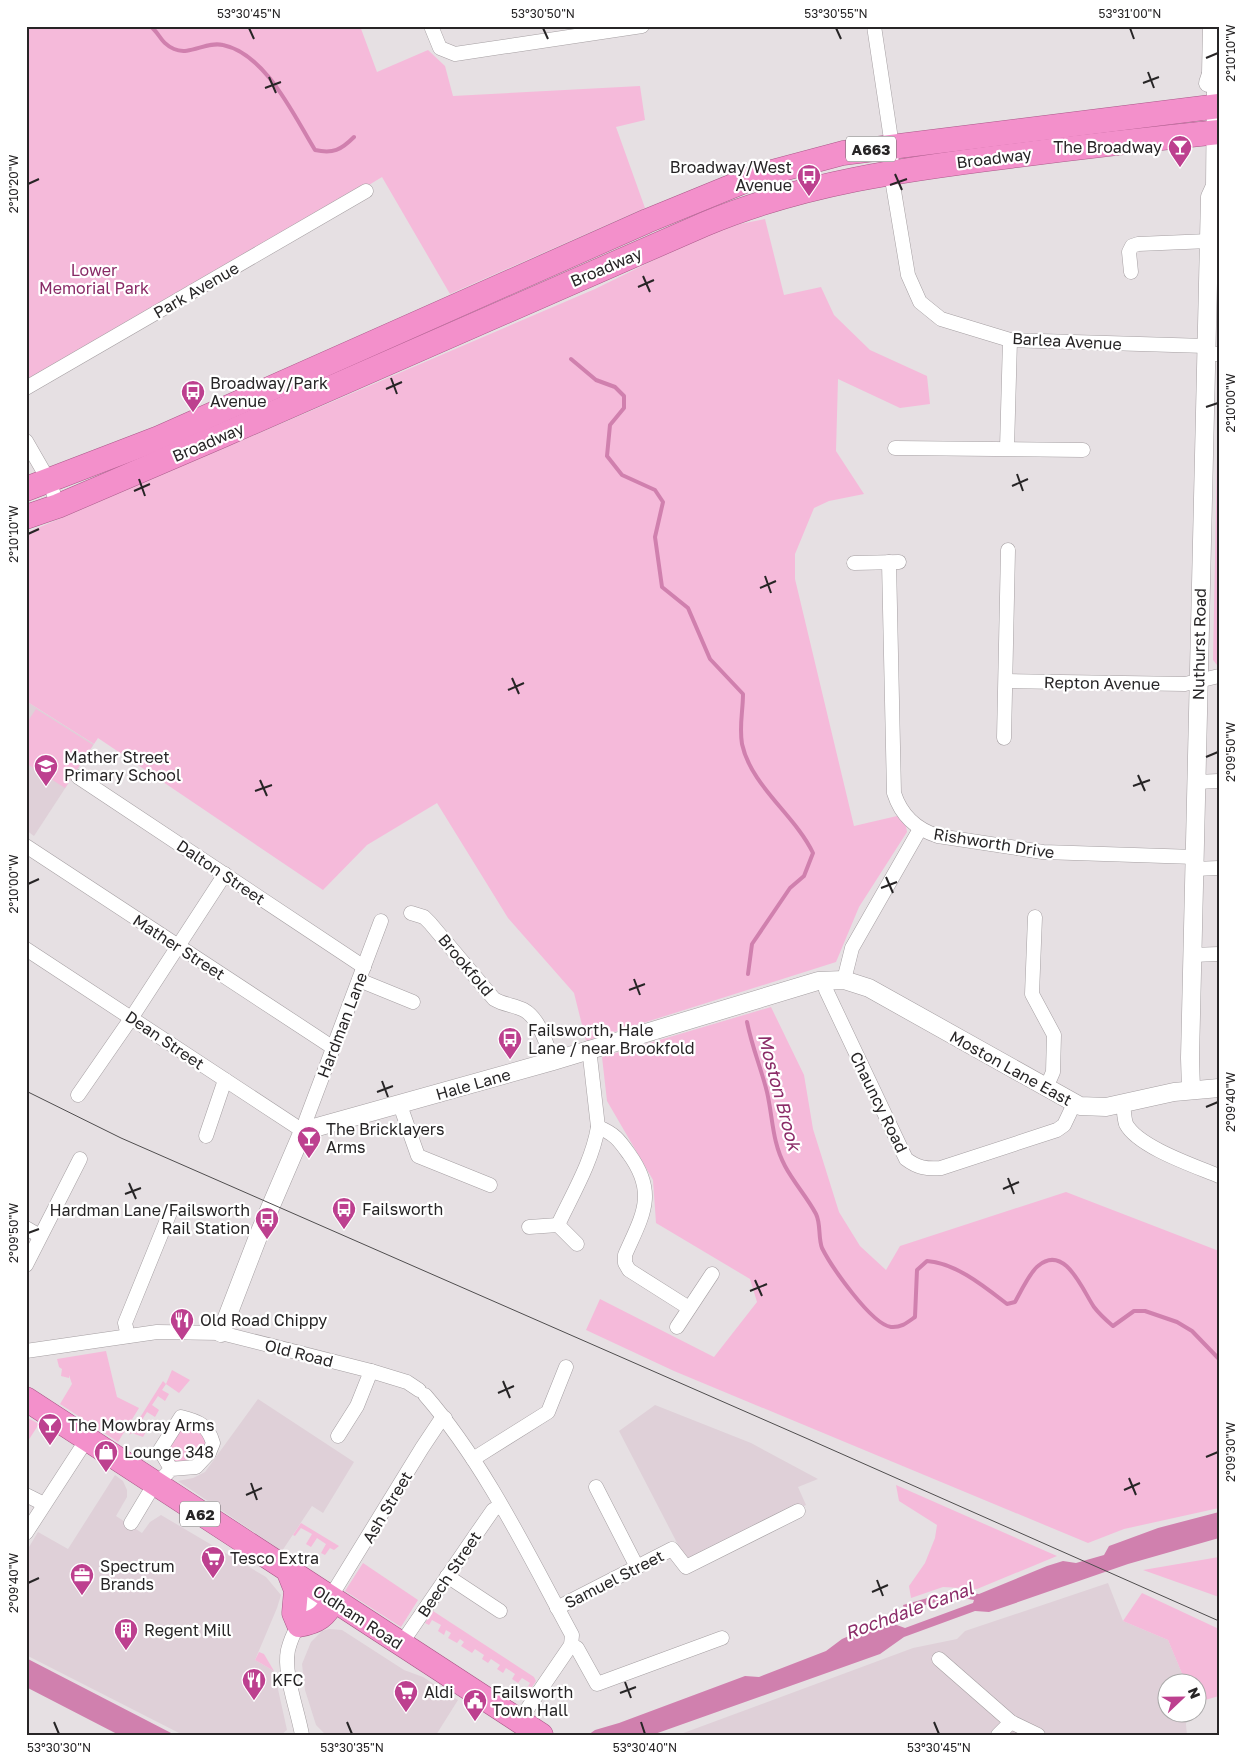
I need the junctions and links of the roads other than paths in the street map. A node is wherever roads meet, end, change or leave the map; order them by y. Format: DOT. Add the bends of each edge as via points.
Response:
graph roads {
  1 [pos="431,26"];
  2 [pos="642,26"];
  3 [pos="874,26"];
  4 [pos="1212,26"];
  5 [pos="1214,70"];
  6 [pos="1214,107"];
  7 [pos="1214,132"];
  8 [pos="892,146"];
  9 [pos="891,172"];
  10 [pos="366,191"];
  11 [pos="308,208"];
  12 [pos="316,220"];
  13 [pos="1209,241"];
  14 [pos="1132,272"];
  15 [pos="504,284"];
  16 [pos="515,307"];
  17 [pos="1010,340"];
  18 [pos="1210,351"];
  19 [pos="26,388"];
  20 [pos="26,441"];
  21 [pos="895,448"];
  22 [pos="1008,448"];
  23 [pos="1083,450"];
  24 [pos="49,481"];
  25 [pos="26,490"];
  26 [pos="58,506"];
  27 [pos="26,517"];
  28 [pos="1008,550"];
  29 [pos="854,563"];
  30 [pos="1219,676"];
  31 [pos="1006,681"];
  32 [pos="1198,681"];
  33 [pos="1004,738"];
  34 [pos="78,777"];
  35 [pos="1219,781"];
  36 [pos="1196,782"];
  37 [pos="920,829"];
  38 [pos="26,846"];
  39 [pos="1195,863"];
  40 [pos="1219,868"];
  41 [pos="225,874"];
  42 [pos="1033,916"];
  43 [pos="414,917"];
  44 [pos="381,921"];
  45 [pos="177,946"];
  46 [pos="26,949"];
  47 [pos="1219,954"];
  48 [pos="1192,956"];
  49 [pos="361,973"];
  50 [pos="826,980"];
  51 [pos="844,980"];
  52 [pos="413,1002"];
  53 [pos="132,1017"];
  54 [pos="332,1047"];
  55 [pos="589,1048"];
  56 [pos="553,1061"];
  57 [pos="225,1080"];
  58 [pos="1046,1088"];
  59 [pos="1219,1088"];
  60 [pos="1191,1090"];
  61 [pos="78,1095"];
  62 [pos="1074,1104"];
  63 [pos="1123,1104"];
  64 [pos="400,1105"];
  65 [pos="598,1127"];
  66 [pos="306,1130"];
  67 [pos="206,1136"];
  68 [pos="80,1159"];
  69 [pos="1219,1176"];
  70 [pos="490,1185"];
  71 [pos="171,1210"];
  72 [pos="558,1225"];
  73 [pos="26,1228"];
  74 [pos="529,1228"];
  75 [pos="40,1236"];
  76 [pos="576,1244"];
  77 [pos="26,1265"];
  78 [pos="712,1274"];
  79 [pos="689,1308"];
  80 [pos="677,1327"];
  81 [pos="221,1333"];
  82 [pos="128,1336"];
  83 [pos="26,1352"];
  84 [pos="566,1367"];
  85 [pos="372,1371"];
  86 [pos="26,1399"];
  87 [pos="445,1418"];
  88 [pos="338,1436"];
  89 [pos="87,1439"];
  90 [pos="473,1459"];
  91 [pos="164,1477"];
  92 [pos="596,1487"];
  93 [pos="26,1495"];
  94 [pos="44,1504"];
  95 [pos="500,1506"];
  96 [pos="798,1511"];
  97 [pos="131,1523"];
  98 [pos="26,1533"];
  99 [pos="637,1567"];
  100 [pos="288,1570"];
  101 [pos="447,1576"];
  102 [pos="326,1595"];
  103 [pos="558,1608"];
  104 [pos="500,1611"];
  105 [pos="299,1625"];
  106 [pos="722,1638"];
  107 [pos="401,1644"];
  108 [pos="570,1645"];
  109 [pos="940,1659"];
  110 [pos="519,1721"];
  111 [pos="1011,1722"];
  112 [pos="302,1735"];
  113 [pos="541,1735"];
  114 [pos="998,1735"];
  115 [pos="1038,1735"];
  1 -- 2 [label="street" via="440,48 455,54"];
  3 -- 8 [label="street, Barlea Avenue"];
  4 -- 5 [label="street, Nuthurst Road"];
  5 -- 6 [label="street, Nuthurst Road" via="1208,86"];
  6 -- 7 [label="street, Nuthurst Road"];
  6 -- 8 [label="highway, Broadway / A663"];
  7 -- 9 [label="highway, Broadway / A663"];
  7 -- 13 [label="street, Nuthurst Road" via="1215,186 1210,197"];
  8 -- 9 [label="street, Barlea Avenue"];
  8 -- 15 [label="highway, Broadway / A663" via="843,153 757,176"];
  9 -- 16 [label="highway, Broadway / A663" via="803,189 767,200"];
  9 -- 17 [label="street, Barlea Avenue" via="908,275 920,302 942,319"];
  10 -- 12 [label="street, Park Avenue"];
  11 -- 12 [label="street"];
  12 -- 19 [label="street, Park Avenue"];
  13 -- 14 [label="street" via="1132,246 1129,252"];
  13 -- 18 [label="street, Nuthurst Road"];
  15 -- 16 [label="street"];
  15 -- 24 [label="highway, Broadway / A663" via="159,438"];
  16 -- 26 [label="highway, Broadway / A663"];
  17 -- 18 [label="street, Barlea Avenue"];
  17 -- 22 [label="street"];
  18 -- 32 [label="street, Nuthurst Road"];
  20 -- 24 [label="street"];
  21 -- 22 [label="street"];
  22 -- 23 [label="street"];
  24 -- 25 [label="highway, Broadway / A663"];
  24 -- 26 [label="street"];
  26 -- 27 [label="highway, Broadway / A663"];
  28 -- 31 [label="street"];
  29 -- 37 [label="street, Rishworth Drive" via="894,562 894,793 906,816"];
  30 -- 32 [label="street, Repton Avenue"];
  31 -- 32 [label="street, Repton Avenue" via="1185,684"];
  31 -- 33 [label="street"];
  32 -- 36 [label="street, Nuthurst Road"];
  34 -- 41 [label="street, Dalton Street"];
  35 -- 36 [label="street"];
  36 -- 39 [label="street, Nuthurst Road"];
  37 -- 39 [label="street, Rishworth Drive" via="938,836 1043,852"];
  37 -- 51 [label="street" via="856,939"];
  38 -- 45 [label="street, Mather Street"];
  39 -- 40 [label="street, Rishworth Drive"];
  39 -- 48 [label="street, Nuthurst Road"];
  41 -- 45 [label="street"];
  41 -- 49 [label="street, Dalton Street"];
  42 -- 58 [label="street" via="1032,994 1054,1035 1053,1072"];
  43 -- 56 [label="street, Brookfold" via="430,923 494,999 530,1014"];
  44 -- 49 [label="street, Hardman Lane"];
  45 -- 53 [label="street"];
  45 -- 54 [label="street, Mather Street"];
  46 -- 53 [label="street, Dean Street"];
  47 -- 48 [label="street"];
  48 -- 60 [label="street, Nuthurst Road"];
  49 -- 52 [label="street, Dalton Street"];
  49 -- 54 [label="street, Hardman Lane"];
  50 -- 51 [label="street, Hale Lane"];
  50 -- 55 [label="street, Hale Lane"];
  50 -- 62 [label="street, Chauncy Road" via="826,990 906,1159 915,1166 941,1168 1057,1130 1064,1124"];
  51 -- 58 [label="street, Moston Lane East" via="869,988"];
  53 -- 57 [label="street, Dean Street"];
  53 -- 61 [label="street"];
  54 -- 66 [label="street, Hardman Lane" via="306,1120"];
  55 -- 56 [label="street, Hale Lane"];
  55 -- 65 [label="street"];
  56 -- 64 [label="street, Hale Lane"];
  57 -- 66 [label="street, Dean Street"];
  57 -- 67 [label="street"];
  58 -- 62 [label="street, Moston Lane East"];
  59 -- 60 [label="street, Moston Lane East"];
  60 -- 63 [label="street, Moston Lane East"];
  62 -- 63 [label="street, Moston Lane East" via="1094,1108"];
  63 -- 69 [label="street" via="1126,1123 1142,1139"];
  64 -- 66 [label="street, Hale Lane"];
  64 -- 70 [label="street" via="418,1156"];
  65 -- 72 [label="street" via="591,1156"];
  65 -- 79 [label="street" via="613,1133 640,1171 646,1187 646,1204 625,1263 629,1270"];
  66 -- 81 [label="street, Hardman Lane" via="261,1229"];
  68 -- 75 [label="street"];
  71 -- 82 [label="street" via="125,1323"];
  72 -- 74 [label="street"];
  72 -- 76 [label="street"];
  73 -- 75 [label="street"];
  75 -- 77 [label="street"];
  78 -- 79 [label="street"];
  79 -- 80 [label="street"];
  81 -- 82 [label="street, Old Road" via="178,1331"];
  81 -- 85 [label="street, Old Road"];
  82 -- 83 [label="street, Old Road"];
  84 -- 90 [label="street" via="548,1412"];
  85 -- 87 [label="street, Old Road" via="407,1382 422,1392"];
  85 -- 88 [label="street" via="357,1406"];
  86 -- 89 [label="highway, Oldham Road / A62"];
  87 -- 90 [label="street, Old Road"];
  87 -- 102 [label="street, Ash Street" via="422,1448 336,1588"];
  89 -- 91 [label="highway, Oldham Road / A62"];
  89 -- 94 [label="street"];
  90 -- 95 [label="street, Old Road"];
  91 -- 97 [label="street" via="149,1493"];
  91 -- 100 [label="highway, Oldham Road / A62"];
  92 -- 99 [label="street"];
  93 -- 94 [label="street"];
  94 -- 98 [label="street"];
  95 -- 101 [label="street, Beech Street" via="493,1510"];
  95 -- 103 [label="street, Old Road"];
  96 -- 99 [label="street, Samuel Street" via="686,1567 672,1549"];
  99 -- 103 [label="street, Samuel Street"];
  100 -- 102 [label="highway, Oldham Road / A62"];
  100 -- 105 [label="highway" via="296,1590 294,1613"];
  101 -- 104 [label="street"];
  101 -- 107 [label="street, Beech Street"];
  102 -- 105 [label="highway" via="327,1613"];
  102 -- 107 [label="highway, Oldham Road / A62"];
  103 -- 108 [label="street, Old Road" via="572,1635"];
  105 -- 112 [label="street" via="288,1650 287,1667"];
  106 -- 108 [label="street, Old Road" via="597,1684 577,1648"];
  107 -- 110 [label="highway, Oldham Road / A62"];
  108 -- 110 [label="street"];
  109 -- 111 [label="street"];
  110 -- 113 [label="highway, Oldham Road / A62"];
  111 -- 114 [label="street"];
  111 -- 115 [label="street"];
}
